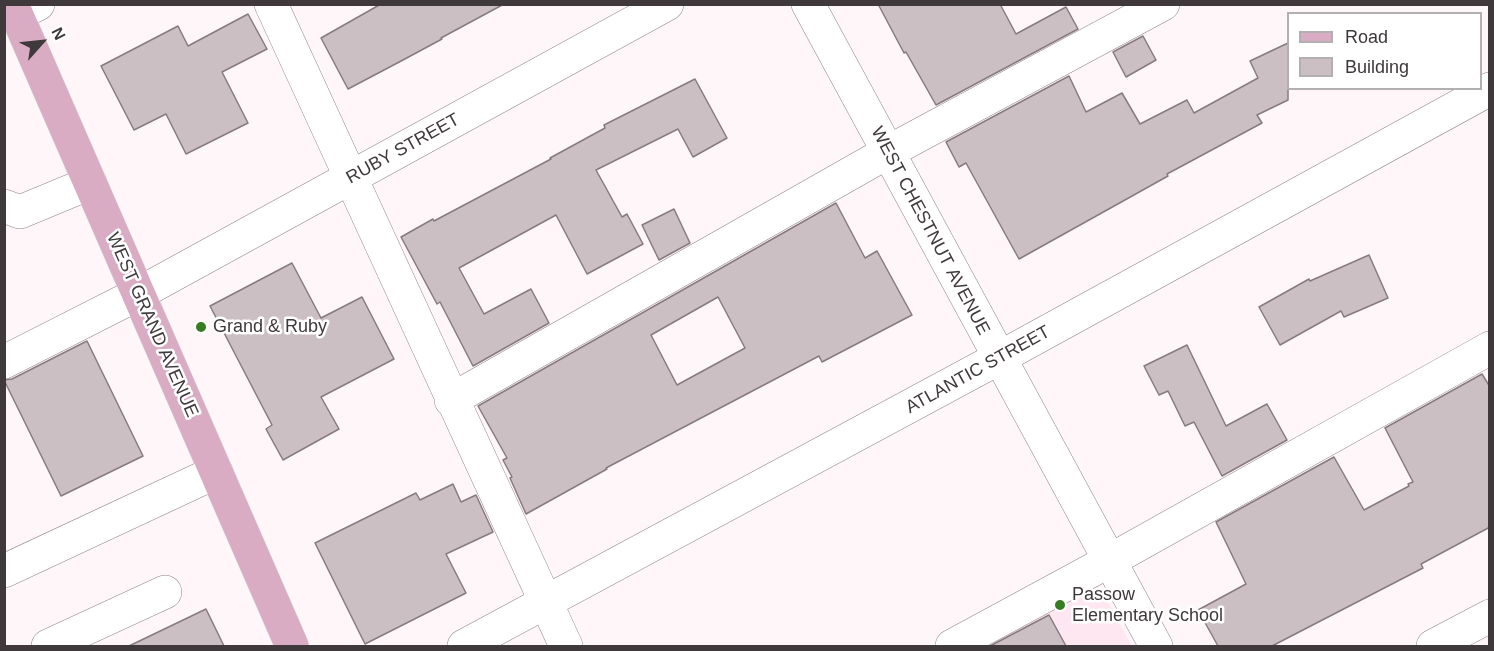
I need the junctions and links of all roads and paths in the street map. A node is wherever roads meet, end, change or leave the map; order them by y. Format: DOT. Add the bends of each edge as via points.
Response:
graph roads {
  1 [pos="271,4"];
  2 [pos="667,4"];
  3 [pos="808,4"];
  4 [pos="1163,4"];
  5 [pos="22,8"];
  6 [pos="1490,89"];
  7 [pos="888,152"];
  8 [pos="350,178"];
  9 [pos="90,183"];
  10 [pos="4,206"];
  11 [pos="138,294"];
  12 [pos="1490,348"];
  13 [pos="999,358"];
  14 [pos="4,362"];
  15 [pos="452,400"];
  16 [pos="216,472"];
  17 [pos="1109,561"];
  18 [pos="4,571"];
  19 [pos="165,592"];
  20 [pos="545,603"];
  21 [pos="1490,616"];
  22 [pos="48,646"];
  23 [pos="292,646"];
  24 [pos="464,646"];
  25 [pos="566,646"];
  26 [pos="952,646"];
  27 [pos="1156,646"];
  28 [pos="1433,646"];
  1 -- 8 [label="street"];
  2 -- 8 [label="street, RUBY STREET"];
  3 -- 7 [label="street, WEST CHESTNUT AVENUE"];
  4 -- 7 [label="street"];
  5 -- 9 [label="main road, WEST GRAND AVENUE"];
  6 -- 13 [label="street, ATLANTIC STREET"];
  7 -- 13 [label="street, WEST CHESTNUT AVENUE"];
  7 -- 15 [label="street"];
  8 -- 11 [label="street, RUBY STREET"];
  8 -- 15 [label="street"];
  9 -- 10 [label="street" via="20,212"];
  9 -- 11 [label="main road, WEST GRAND AVENUE"];
  11 -- 14 [label="street, RUBY STREET"];
  11 -- 16 [label="main road, WEST GRAND AVENUE"];
  12 -- 17 [label="street"];
  13 -- 17 [label="street, WEST CHESTNUT AVENUE"];
  13 -- 20 [label="street, ATLANTIC STREET"];
  15 -- 20 [label="street"];
  16 -- 18 [label="street"];
  16 -- 23 [label="main road, WEST GRAND AVENUE"];
  17 -- 26 [label="street"];
  17 -- 27 [label="street, WEST CHESTNUT AVENUE"];
  19 -- 22 [label="street"];
  20 -- 24 [label="street, ATLANTIC STREET"];
  20 -- 25 [label="street"];
  21 -- 28 [label="street"];
}
